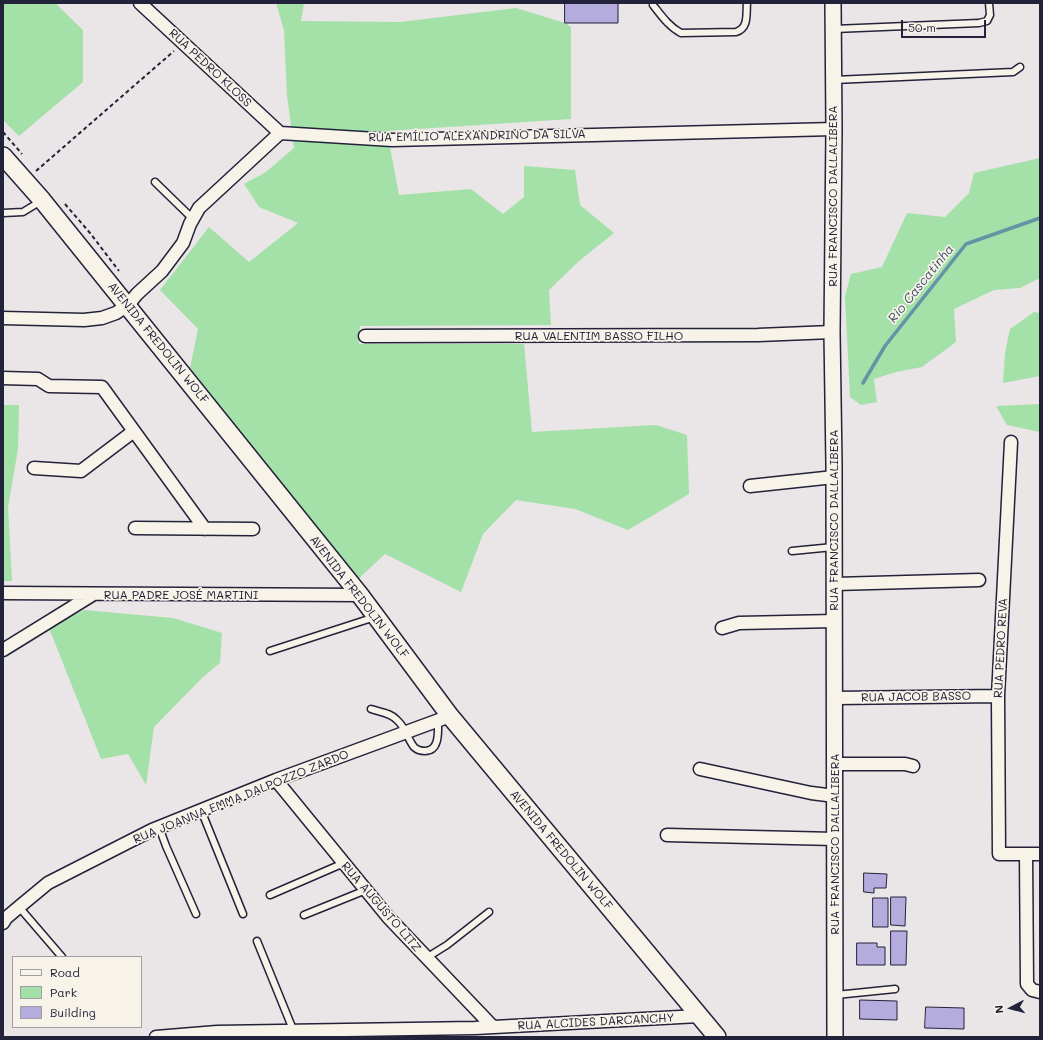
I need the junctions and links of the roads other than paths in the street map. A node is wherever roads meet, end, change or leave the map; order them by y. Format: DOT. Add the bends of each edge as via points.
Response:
graph roads {
  1 [pos="140,3"];
  2 [pos="747,3"];
  3 [pos="833,3"];
  4 [pos="989,3"];
  5 [pos="653,5"];
  6 [pos="834,29"];
  7 [pos="1020,67"];
  8 [pos="834,80"];
  9 [pos="834,129"];
  10 [pos="280,133"];
  11 [pos="3,156"];
  12 [pos="155,182"];
  13 [pos="42,200"];
  14 [pos="3,213"];
  15 [pos="193,219"];
  16 [pos="128,305"];
  17 [pos="3,318"];
  18 [pos="832,332"];
  19 [pos="365,336"];
  20 [pos="3,378"];
  21 [pos="134,431"];
  22 [pos="1011,442"];
  23 [pos="34,468"];
  24 [pos="834,477"];
  25 [pos="750,486"];
  26 [pos="135,528"];
  27 [pos="205,529"];
  28 [pos="253,529"];
  29 [pos="835,547"];
  30 [pos="792,551"];
  31 [pos="979,580"];
  32 [pos="835,584"];
  33 [pos="3,593"];
  34 [pos="93,595"];
  35 [pos="360,596"];
  36 [pos="376,617"];
  37 [pos="835,622"];
  38 [pos="722,628"];
  39 [pos="3,650"];
  40 [pos="270,651"];
  41 [pos="998,696"];
  42 [pos="835,698"];
  43 [pos="371,709"];
  44 [pos="444,718"];
  45 [pos="407,732"];
  46 [pos="835,764"];
  47 [pos="913,766"];
  48 [pos="700,769"];
  49 [pos="276,780"];
  50 [pos="835,796"];
  51 [pos="201,810"];
  52 [pos="159,827"];
  53 [pos="668,835"];
  54 [pos="835,839"];
  55 [pos="1026,854"];
  56 [pos="1040,854"];
  57 [pos="344,863"];
  58 [pos="366,890"];
  59 [pos="270,894"];
  60 [pos="19,906"];
  61 [pos="489,912"];
  62 [pos="196,914"];
  63 [pos="243,914"];
  64 [pos="304,916"];
  65 [pos="3,923"];
  66 [pos="257,941"];
  67 [pos="61,956"];
  68 [pos="426,958"];
  69 [pos="895,989"];
  70 [pos="1040,992"];
  71 [pos="834,995"];
  72 [pos="699,1016"];
  73 [pos="493,1028"];
  74 [pos="294,1032"];
  75 [pos="217,1034"];
  76 [pos="156,1037"];
  77 [pos="717,1037"];
  78 [pos="835,1037"];
  1 -- 10 [label="street, RUA PEDRO KLOSS"];
  2 -- 5 [label="lane" via="746,23 736,32 681,33 668,24"];
  3 -- 6 [label="street, RUA FRANCISCO DALLALIBERA"];
  4 -- 6 [label="lane" via="990,15 987,21 979,23"];
  6 -- 8 [label="street, RUA FRANCISCO DALLALIBERA"];
  7 -- 8 [label="lane" via="1013,72"];
  8 -- 9 [label="street, RUA FRANCISCO DALLALIBERA"];
  9 -- 10 [label="street, RUA EMÍLIO ALEXANDRINO DA SILVA" via="392,140"];
  9 -- 18 [label="street, RUA FRANCISCO DALLALIBERA"];
  10 -- 15 [label="street" via="199,208"];
  11 -- 13 [label="main road, AVENIDA FREDOLIN WOLF"];
  12 -- 15 [label="lane"];
  13 -- 14 [label="lane" via="23,212"];
  13 -- 16 [label="main road, AVENIDA FREDOLIN WOLF"];
  15 -- 16 [label="street" via="183,243 162,271"];
  16 -- 17 [label="street" via="102,318 84,320"];
  16 -- 35 [label="main road, AVENIDA FREDOLIN WOLF"];
  18 -- 19 [label="street, RUA VALENTIM BASSO FILHO" via="758,335"];
  18 -- 24 [label="street, RUA FRANCISCO DALLALIBERA"];
  20 -- 21 [label="street" via="38,379 49,386 102,387"];
  21 -- 23 [label="street" via="81,471"];
  21 -- 27 [label="street"];
  22 -- 41 [label="street, RUA PEDRO REVA"];
  24 -- 25 [label="street"];
  24 -- 29 [label="street, RUA FRANCISCO DALLALIBERA"];
  26 -- 27 [label="street"];
  27 -- 28 [label="street"];
  29 -- 30 [label="lane"];
  29 -- 32 [label="street, RUA FRANCISCO DALLALIBERA"];
  31 -- 32 [label="street"];
  32 -- 37 [label="street, RUA FRANCISCO DALLALIBERA"];
  33 -- 34 [label="street, RUA PADRE JOSÉ MARTINI"];
  34 -- 35 [label="street, RUA PADRE JOSÉ MARTINI"];
  34 -- 39 [label="street"];
  35 -- 36 [label="main road, AVENIDA FREDOLIN WOLF"];
  36 -- 40 [label="lane"];
  36 -- 44 [label="main road, AVENIDA FREDOLIN WOLF"];
  37 -- 38 [label="street" via="740,623"];
  37 -- 42 [label="street, RUA FRANCISCO DALLALIBERA"];
  41 -- 42 [label="street, RUA JACOB BASSO"];
  41 -- 55 [label="street, RUA PEDRO REVA" via="999,854"];
  42 -- 46 [label="street, RUA FRANCISCO DALLALIBERA"];
  43 -- 45 [label="lane" via="390,715"];
  44 -- 45 [label="street, RUA JOANNA EMMA DALPOZZO ZARDO"];
  44 -- 45 [label="lane" via="435,746 428,751 420,751 414,747"];
  44 -- 72 [label="main road, AVENIDA FREDOLIN WOLF"];
  45 -- 49 [label="street, RUA JOANNA EMMA DALPOZZO ZARDO"];
  46 -- 47 [label="street"];
  46 -- 50 [label="street, RUA FRANCISCO DALLALIBERA"];
  48 -- 50 [label="street"];
  49 -- 51 [label="street, RUA JOANNA EMMA DALPOZZO ZARDO"];
  49 -- 57 [label="street, RUA AUGUSTO LITZ"];
  50 -- 54 [label="street, RUA FRANCISCO DALLALIBERA"];
  51 -- 52 [label="street, RUA JOANNA EMMA DALPOZZO ZARDO"];
  51 -- 63 [label="lane"];
  52 -- 60 [label="street, RUA JOANNA EMMA DALPOZZO ZARDO" via="48,883"];
  52 -- 62 [label="lane"];
  53 -- 54 [label="street"];
  54 -- 71 [label="street, RUA FRANCISCO DALLALIBERA"];
  55 -- 56 [label="street"];
  55 -- 70 [label="street" via="1027,984 1032,990"];
  57 -- 58 [label="street, RUA AUGUSTO LITZ"];
  57 -- 59 [label="lane"];
  58 -- 64 [label="lane"];
  58 -- 68 [label="street, RUA AUGUSTO LITZ"];
  60 -- 65 [label="street, RUA JOANNA EMMA DALPOZZO ZARDO"];
  60 -- 67 [label="lane"];
  61 -- 68 [label="lane"];
  66 -- 74 [label="lane"];
  68 -- 73 [label="street, RUA AUGUSTO LITZ"];
  69 -- 71 [label="lane"];
  71 -- 78 [label="street, RUA FRANCISCO DALLALIBERA"];
  72 -- 73 [label="street, RUA ALCIDES DARCANCHY"];
  72 -- 77 [label="main road, AVENIDA FREDOLIN WOLF"];
  73 -- 74 [label="street, RUA ALCIDES DARCANCHY"];
  74 -- 75 [label="street, RUA ALCIDES DARCANCHY"];
  75 -- 76 [label="street, RUA ALCIDES DARCANCHY"];
}
